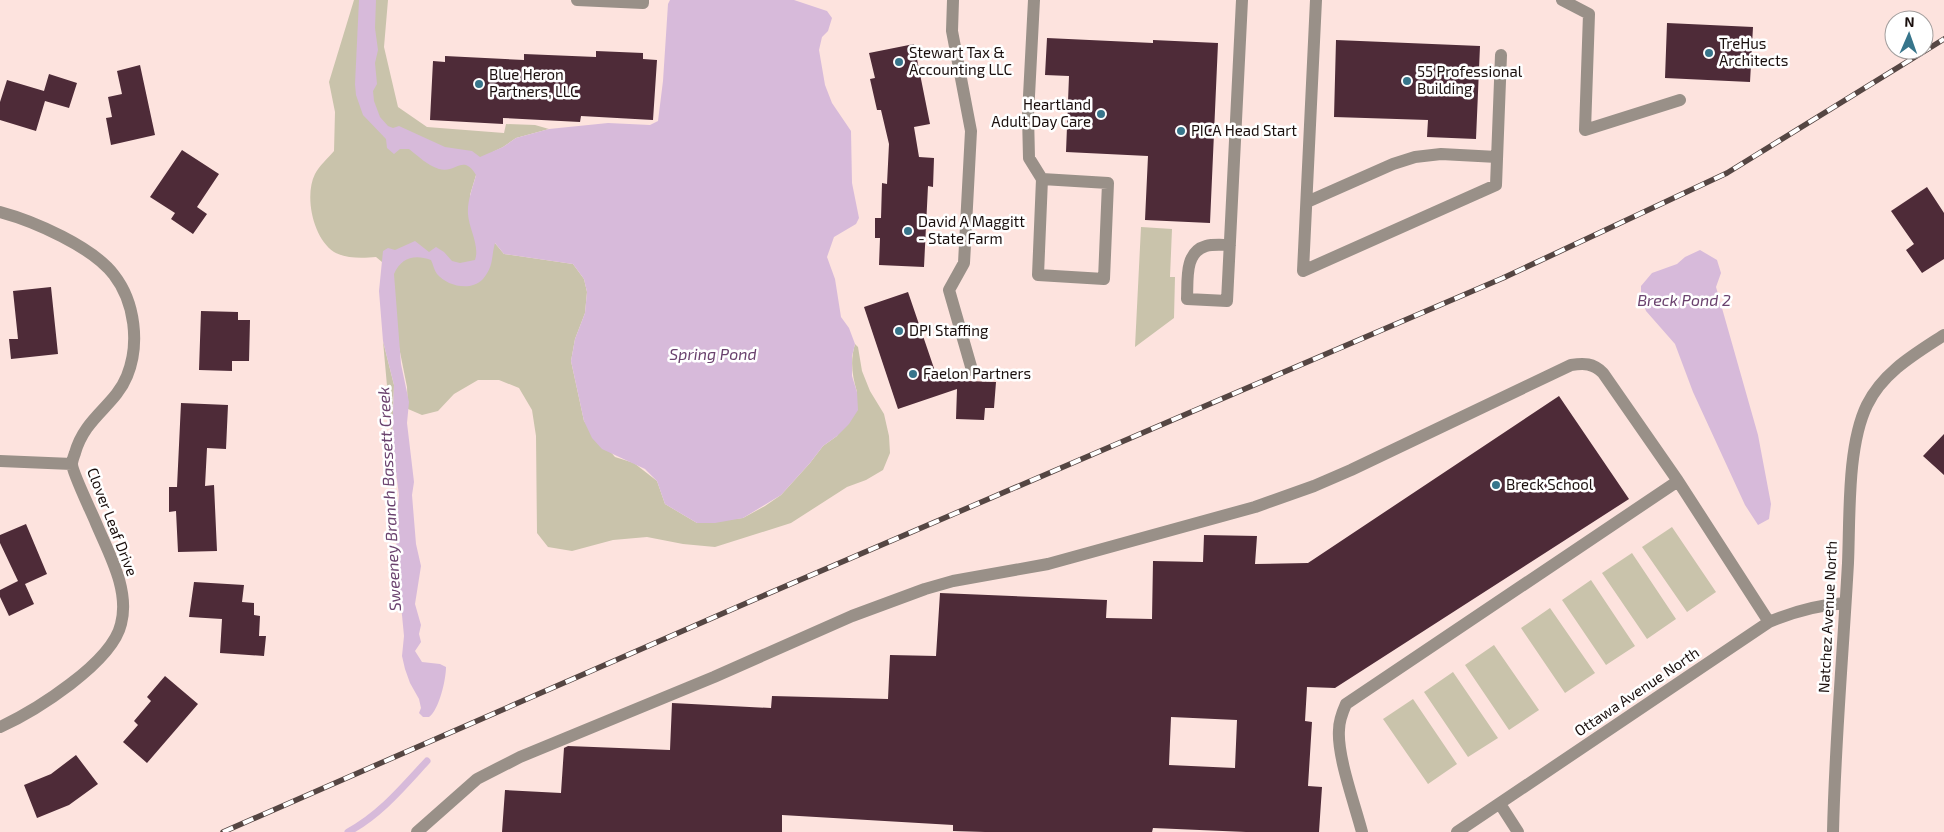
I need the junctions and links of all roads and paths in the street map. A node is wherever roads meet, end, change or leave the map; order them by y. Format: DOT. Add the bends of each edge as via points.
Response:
graph roads {
  1 [pos="577,0"];
  2 [pos="643,0"];
  3 [pos="953,0"];
  4 [pos="1034,0"];
  5 [pos="1242,0"];
  6 [pos="1316,0"];
  7 [pos="1562,0"];
  8 [pos="1501,55"];
  9 [pos="1680,100"];
  10 [pos="1497,157"];
  11 [pos="1042,179"];
  12 [pos="1307,202"];
  13 [pos="0,212"];
  14 [pos="1230,245"];
  15 [pos="1944,335"];
  16 [pos="972,370"];
  17 [pos="0,461"];
  18 [pos="72,464"];
  19 [pos="1678,482"];
  20 [pos="1846,603"];
  21 [pos="1770,622"];
  22 [pos="0,727"];
  23 [pos="1500,804"];
  24 [pos="418,832"];
  25 [pos="1362,832"];
  26 [pos="1457,832"];
  27 [pos="1518,832"];
  28 [pos="1833,832"];
  1 -- 2 [label="street"];
  3 -- 16 [label="street" via="952,31 971,131 964,263 949,290"];
  4 -- 11 [label="street" via="1029,158"];
  5 -- 14 [label="street"];
  6 -- 12 [label="street"];
  7 -- 9 [label="street" via="1589,14 1585,130"];
  8 -- 10 [label="street"];
  10 -- 12 [label="street" via="1440,154 1416,157"];
  10 -- 12 [label="street" via="1496,185 1303,272"];
  11 -- 11 [label="street" via="1038,275 1104,279 1108,183"];
  13 -- 18 [label="street, Clover Leaf Drive" via="46,228 103,262 127,297 133,316 132,358 127,376 119,390 86,426"];
  14 -- 14 [label="street" via="1228,301 1187,299 1188,268 1196,250 1206,246"];
  15 -- 20 [label="street, Natchez Avenue North" via="1894,370 1882,381 1866,406 1856,439"];
  17 -- 18 [label="street"];
  18 -- 22 [label="street, Clover Leaf Drive" via="119,578 121,624 114,639 94,664 66,687"];
  19 -- 21 [label="street"];
  19 -- 24 [label="street" via="1598,367 1571,365 1351,470 1255,507 1048,564 953,581 852,616 520,757 477,779"];
  19 -- 25 [label="street" via="1346,704 1340,723 1339,746"];
  20 -- 21 [label="street, Ottawa Avenue North" via="1802,609"];
  20 -- 28 [label="street, Natchez Avenue North"];
  21 -- 23 [label="street, Ottawa Avenue North"];
  23 -- 26 [label="street, Ottawa Avenue North"];
  23 -- 27 [label="street"];
}
